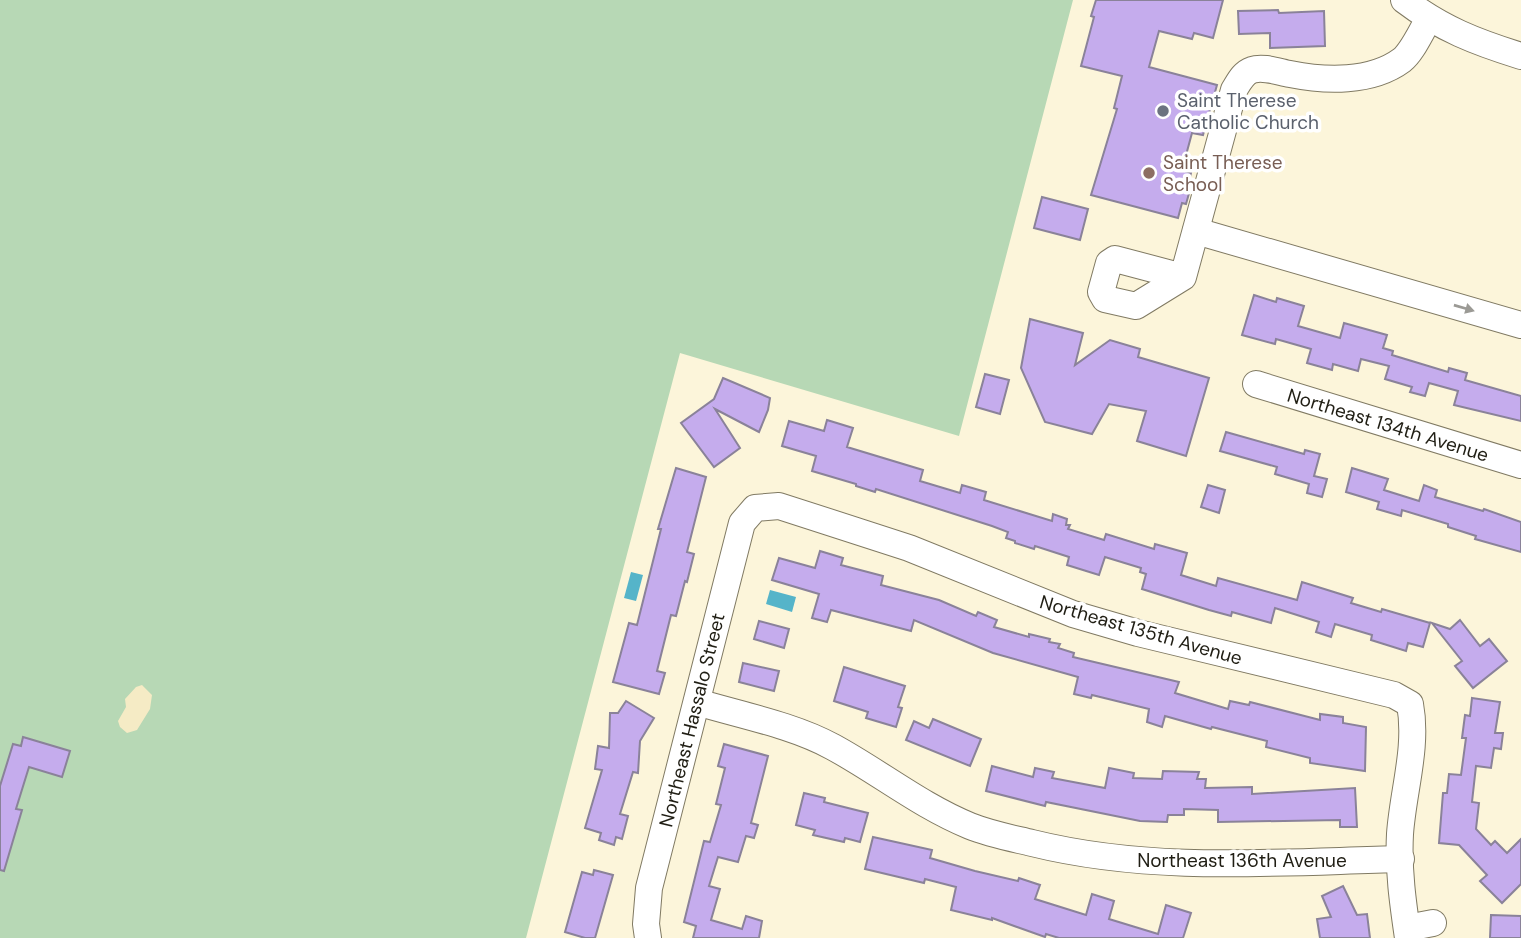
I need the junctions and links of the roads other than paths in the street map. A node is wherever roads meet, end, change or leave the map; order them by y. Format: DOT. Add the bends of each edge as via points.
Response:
graph roads {
  1 [pos="1404,0"];
  2 [pos="1429,19"];
  3 [pos="1521,56"];
  4 [pos="1196,231"];
  5 [pos="1183,277"];
  6 [pos="1521,325"];
  7 [pos="1256,384"];
  8 [pos="1521,465"];
  9 [pos="754,508"];
  10 [pos="697,702"];
  11 [pos="1401,859"];
  12 [pos="1416,930"];
  13 [pos="648,938"];
  1 -- 2 [label="street"];
  2 -- 3 [label="street" via="1454,33"];
  2 -- 4 [label="street" via="1403,59 1362,76 1326,79 1265,69 1252,70 1241,78"];
  4 -- 5 [label="street"];
  4 -- 6 [label="street, one-way"];
  7 -- 8 [label="street, Northeast 134th Avenue"];
  9 -- 10 [label="street, Northeast Hassalo Street" via="742,523"];
  9 -- 11 [label="street, Northeast 135th Avenue" via="779,506 909,548 1073,614 1394,695 1410,704 1412,738"];
  10 -- 11 [label="street, Northeast 136th Avenue" via="831,746 971,826 1063,851 1181,864"];
  10 -- 13 [label="street, Northeast Hassalo Street" via="649,888"];
  11 -- 12 [label="street" via="1402,895"];
}
